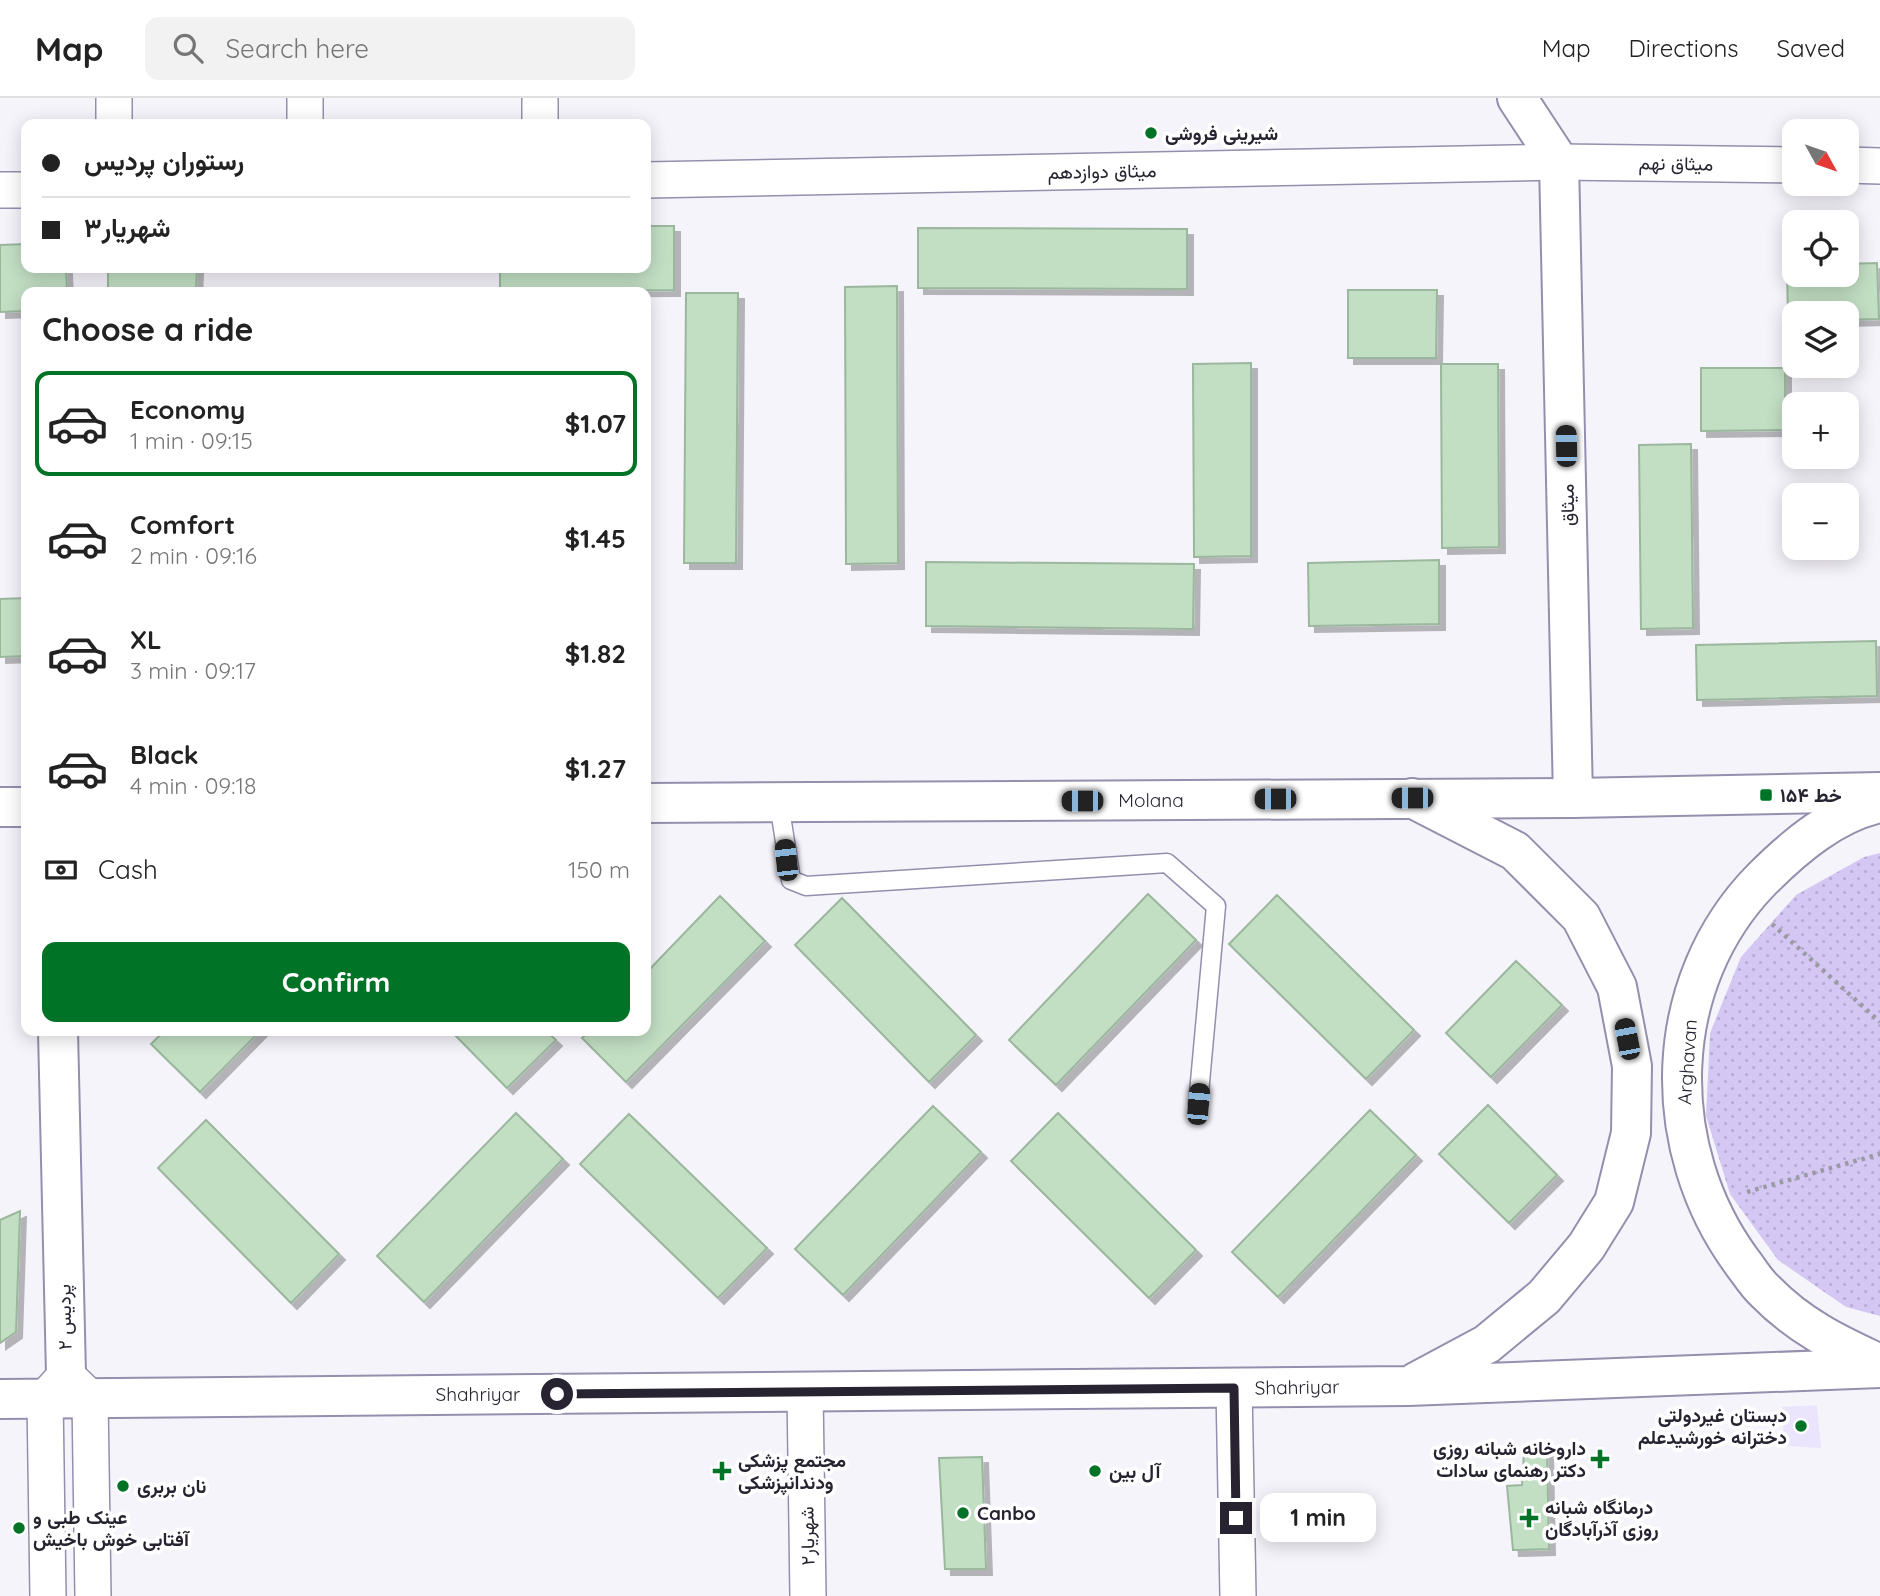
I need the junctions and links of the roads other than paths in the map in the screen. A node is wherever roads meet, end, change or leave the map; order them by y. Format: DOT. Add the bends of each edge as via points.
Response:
graph roads {
  1 [pos="114,98"];
  2 [pos="305,98"];
  3 [pos="540,98"];
  4 [pos="1517,98"];
  5 [pos="114,119"];
  6 [pos="304,119"];
  7 [pos="540,119"];
  8 [pos="1559,162"];
  9 [pos="1782,165"];
  10 [pos="1859,165"];
  11 [pos="1880,166"];
  12 [pos="651,180"];
  13 [pos="0,190"];
  14 [pos="21,190"];
  15 [pos="1880,792"];
  16 [pos="1573,797"];
  17 [pos="1412,798"];
  18 [pos="651,803"];
  19 [pos="779,803"];
  20 [pos="1880,803"];
  21 [pos="0,807"];
  22 [pos="21,807"];
  23 [pos="58,1036"];
  24 [pos="1198,1104"];
  25 [pos="1880,1366"];
  26 [pos="1408,1386"];
  27 [pos="1234,1388"];
  28 [pos="67,1390"];
  29 [pos="805,1391"];
  30 [pos="0,1399"];
  31 [pos="48,1596"];
  32 [pos="93,1596"];
  33 [pos="808,1596"];
  34 [pos="1238,1596"];
  1 -- 5 [label="street"];
  2 -- 6 [label="street"];
  3 -- 7 [label="street"];
  4 -- 8 [label="main road"];
  8 -- 9 [label="street, میثاق نهم"];
  8 -- 12 [label="street, میثاق دوازدهم"];
  8 -- 16 [label="main road, میثاق"];
  10 -- 11 [label="street"];
  13 -- 14 [label="street"];
  15 -- 16 [label="main road, Molana"];
  16 -- 17 [label="main road, Molana"];
  17 -- 19 [label="main road, Molana"];
  17 -- 26 [label="main road" via="1516,851 1581,917 1617,987 1632,1066 1632,1092 1631,1132 1614,1202 1586,1247 1544,1297 1487,1344"];
  18 -- 19 [label="main road, Molana"];
  19 -- 24 [label="lane" via="791,880 807,886 1167,863 1216,906"];
  20 -- 25 [label="main road, Arghavan" via="1861,807 1796,845 1744,898 1707,960 1685,1028 1680,1098 1693,1168 1721,1233 1764,1291 1820,1337"];
  21 -- 22 [label="main road"];
  23 -- 28 [label="main road, پردیس ۲"];
  25 -- 26 [label="main road, Shahriyar"];
  26 -- 27 [label="main road, Shahriyar"];
  27 -- 29 [label="main road, Shahriyar"];
  27 -- 34 [label="street"];
  28 -- 29 [label="main road, Shahriyar"];
  28 -- 30 [label="main road, Shahriyar"];
  28 -- 31 [label="street, پردیس ۲"];
  28 -- 32 [label="street"];
  29 -- 33 [label="street, شهریار۲"];
}
